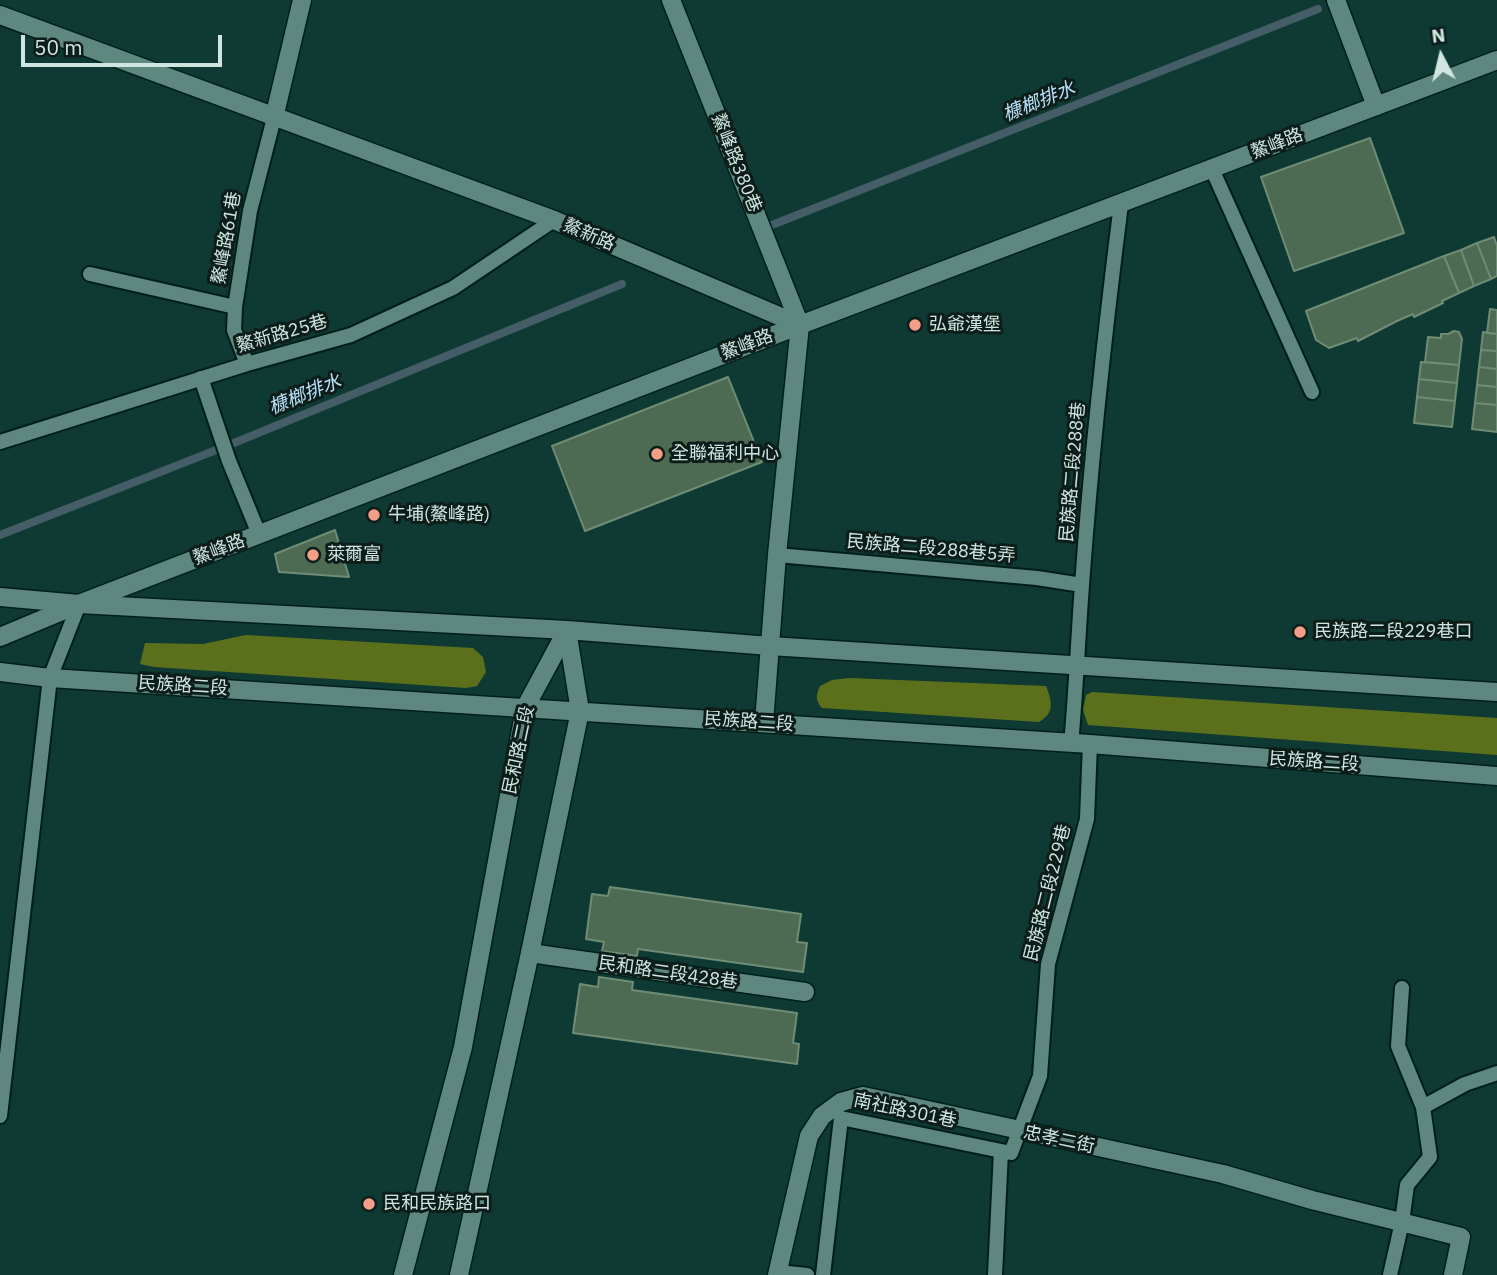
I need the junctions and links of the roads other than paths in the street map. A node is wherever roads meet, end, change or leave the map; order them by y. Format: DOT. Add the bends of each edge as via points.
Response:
graph roads {
  1 [pos="302,0"];
  2 [pos="671,0"];
  3 [pos="1336,0"];
  4 [pos="0,15"];
  5 [pos="1497,60"];
  6 [pos="1376,106"];
  7 [pos="274,118"];
  8 [pos="1212,169"];
  9 [pos="1121,204"];
  10 [pos="554,220"];
  11 [pos="90,274"];
  12 [pos="235,307"];
  13 [pos="800,325"];
  14 [pos="247,364"];
  15 [pos="201,378"];
  16 [pos="1312,392"];
  17 [pos="0,442"];
  18 [pos="259,534"];
  19 [pos="777,555"];
  20 [pos="1082,585"];
  21 [pos="0,597"];
  22 [pos="79,604"];
  23 [pos="567,629"];
  24 [pos="0,637"];
  25 [pos="770,646"];
  26 [pos="1078,665"];
  27 [pos="0,672"];
  28 [pos="50,678"];
  29 [pos="1497,692"];
  30 [pos="525,708"];
  31 [pos="580,711"];
  32 [pos="764,722"];
  33 [pos="1071,744"];
  34 [pos="1090,744"];
  35 [pos="1497,776"];
  36 [pos="530,953"];
  37 [pos="1402,988"];
  38 [pos="805,992"];
  39 [pos="1497,1073"];
  40 [pos="1423,1107"];
  41 [pos="0,1116"];
  42 [pos="1019,1131"];
  43 [pos="1001,1151"];
  44 [pos="1402,1222"];
  45 [pos="777,1273"];
  46 [pos="403,1275"];
  47 [pos="459,1275"];
  48 [pos="807,1275"];
  49 [pos="823,1275"];
  50 [pos="995,1275"];
  51 [pos="1390,1275"];
  52 [pos="1453,1275"];
  1 -- 7 [label="street"];
  2 -- 13 [label="street, 鰲峰路380巷"];
  3 -- 6 [label="street"];
  4 -- 7 [label="street, 鰲新路"];
  5 -- 6 [label="street, 鰲峰路"];
  6 -- 8 [label="street, 鰲峰路"];
  7 -- 10 [label="street, 鰲新路"];
  7 -- 12 [label="lane, 鰲峰路61巷" via="250,211"];
  8 -- 9 [label="street, 鰲峰路"];
  8 -- 16 [label="lane"];
  9 -- 13 [label="street, 鰲峰路"];
  9 -- 20 [label="lane, 民族路二段288巷"];
  10 -- 13 [label="street, 鰲新路"];
  10 -- 14 [label="lane, 鰲新路25巷" via="442,293 351,335"];
  11 -- 12 [label="lane"];
  12 -- 14 [label="lane, 鰲峰路61巷" via="234,330"];
  13 -- 18 [label="street, 鰲峰路"];
  13 -- 19 [label="street"];
  14 -- 15 [label="lane, 鰲新路25巷"];
  15 -- 17 [label="lane, 鰲新路25巷"];
  15 -- 18 [label="lane"];
  18 -- 22 [label="street, 鰲峰路"];
  19 -- 20 [label="lane, 民族路二段288巷5弄"];
  19 -- 25 [label="street"];
  20 -- 26 [label="lane, 民族路二段288巷"];
  21 -- 22 [label="street"];
  22 -- 23 [label="street"];
  22 -- 24 [label="street, 鰲峰路"];
  22 -- 28 [label="lane"];
  23 -- 25 [label="street"];
  23 -- 30 [label="street, 民和路二段"];
  23 -- 31 [label="street"];
  25 -- 26 [label="street"];
  25 -- 32 [label="street"];
  26 -- 29 [label="street"];
  26 -- 33 [label="lane, 民族路二段288巷"];
  27 -- 28 [label="street, 民族路二段"];
  28 -- 30 [label="street, 民族路二段"];
  28 -- 41 [label="lane"];
  30 -- 31 [label="street, 民族路二段"];
  30 -- 46 [label="street, 民和路二段" via="463,1047"];
  31 -- 32 [label="street, 民族路二段"];
  31 -- 36 [label="street"];
  32 -- 33 [label="street, 民族路二段"];
  33 -- 34 [label="street, 民族路二段"];
  34 -- 35 [label="street, 民族路二段"];
  34 -- 42 [label="lane, 民族路二段229巷" via="1087,819 1048,964 1040,1076"];
  36 -- 38 [label="street, 民和路二段428巷"];
  36 -- 47 [label="street"];
  37 -- 40 [label="lane" via="1398,1046"];
  39 -- 40 [label="lane"];
  40 -- 44 [label="lane" via="1430,1157 1407,1185"];
  42 -- 43 [label="lane" via="1011,1153"];
  42 -- 44 [label="street, 忠孝二街" via="1223,1174"];
  42 -- 45 [label="street, 忠孝二街" via="863,1096 841,1102 822,1116 808,1136"];
  43 -- 49 [label="lane, 南社路301巷" via="841,1118"];
  43 -- 50 [label="lane"];
  44 -- 51 [label="lane"];
  44 -- 52 [label="street, 忠孝二街" via="1461,1237"];
  45 -- 48 [label="lane"];
}
